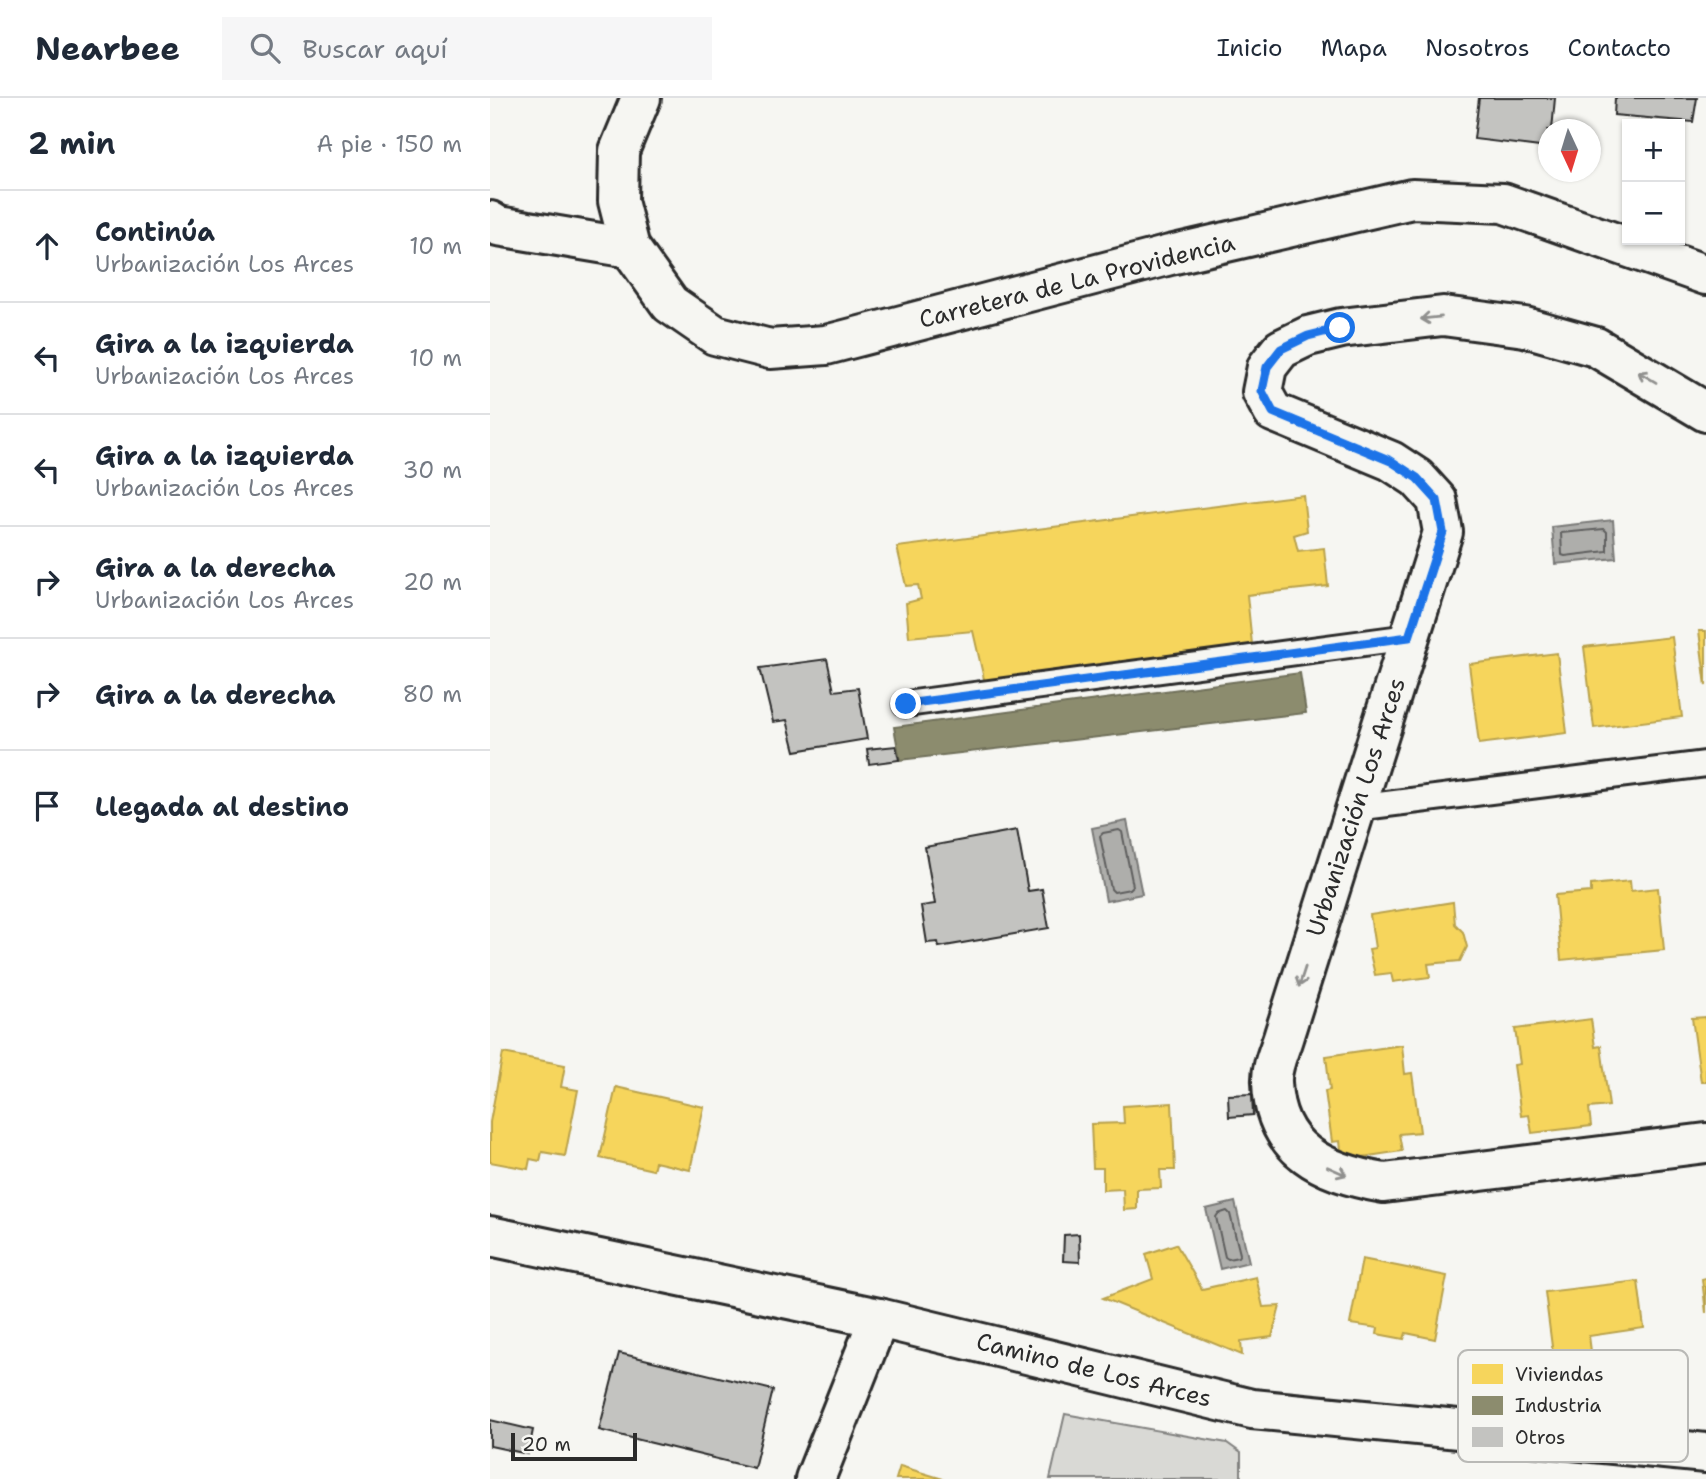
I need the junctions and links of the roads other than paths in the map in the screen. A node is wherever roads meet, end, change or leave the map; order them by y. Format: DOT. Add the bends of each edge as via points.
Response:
graph roads {
  1 [pos="641,98"];
  2 [pos="490,221"];
  3 [pos="630,248"];
  4 [pos="1706,275"];
  5 [pos="1706,412"];
  6 [pos="1409,637"];
  7 [pos="906,704"];
  8 [pos="1706,764"];
  9 [pos="1355,808"];
  10 [pos="1706,1143"];
  11 [pos="490,1236"];
  12 [pos="879,1318"];
  13 [pos="1458,1429"];
  14 [pos="1688,1451"];
  15 [pos="1706,1453"];
  16 [pos="814,1479"];
  1 -- 3 [label="street, Carretera de La Providencia" via="619,151 618,201"];
  2 -- 3 [label="street"];
  3 -- 4 [label="street, Carretera de La Providencia" via="670,304 715,335 770,349 826,345 1170,255 1412,199 1503,202"];
  5 -- 6 [label="street, Urbanización Los Arces, one-way" via="1596,347 1525,327 1443,316 1340,328 1281,349 1267,367 1262,391 1273,412 1391,461 1417,478 1437,500 1443,532"];
  6 -- 7 [label="lane"];
  6 -- 9 [label="street, Urbanización Los Arces"];
  8 -- 9 [label="lane"];
  9 -- 10 [label="street, Urbanización Los Arces, one-way" via="1272,1080 1278,1113 1291,1141 1316,1162 1349,1177 1384,1183"];
  11 -- 12 [label="street, Camino de Los Arces"];
  12 -- 13 [label="street, Camino de Los Arces" via="1252,1409"];
  12 -- 16 [label="street"];
  14 -- 15 [label="street, Camino de Los Arces"];
}
